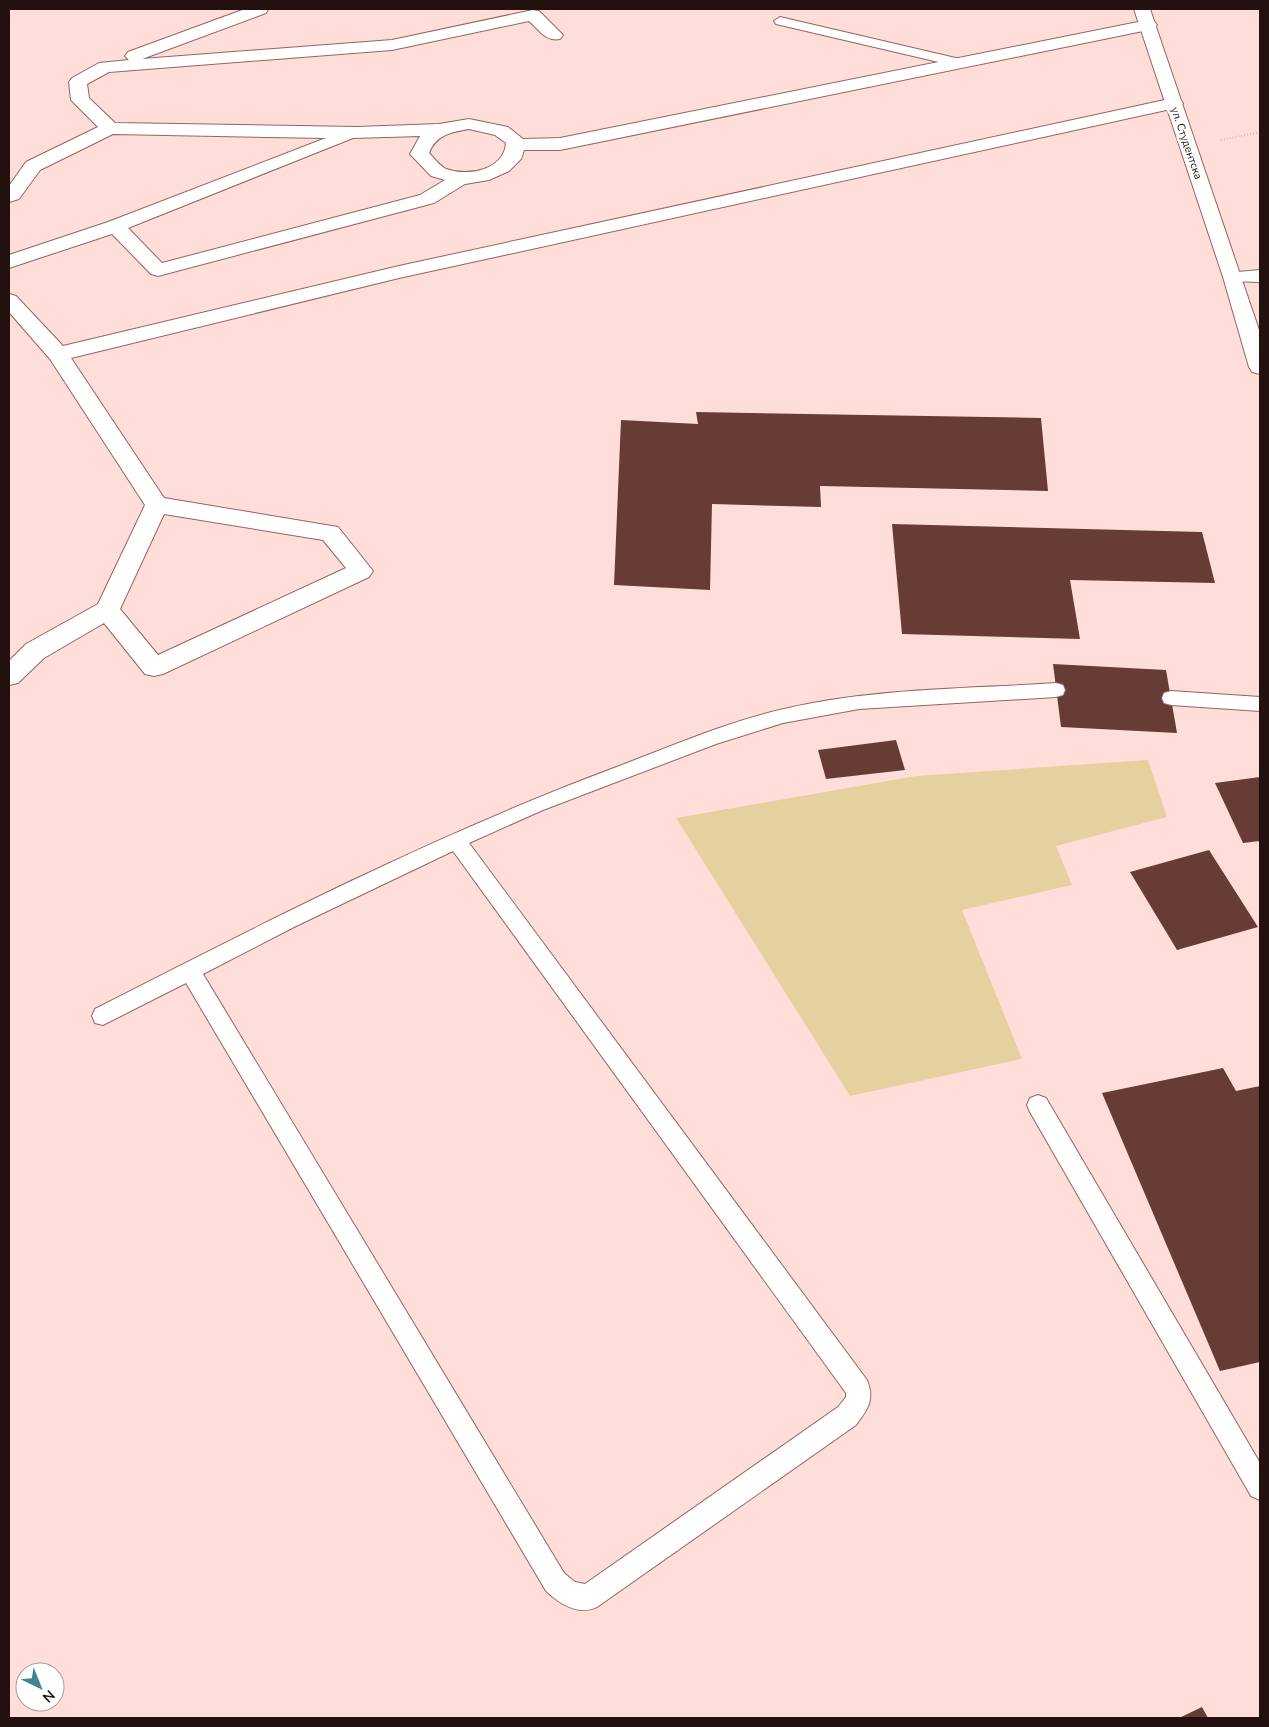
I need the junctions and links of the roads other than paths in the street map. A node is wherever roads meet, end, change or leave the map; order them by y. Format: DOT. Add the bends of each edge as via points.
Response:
graph roads {
  1 [pos="260,9"];
  2 [pos="1145,17"];
  3 [pos="780,22"];
  4 [pos="554,35"];
  5 [pos="960,63"];
  6 [pos="105,67"];
  7 [pos="1174,103"];
  8 [pos="110,128"];
  9 [pos="439,130"];
  10 [pos="357,133"];
  11 [pos="517,145"];
  12 [pos="461,178"];
  13 [pos="9,196"];
  14 [pos="115,226"];
  15 [pos="9,262"];
  16 [pos="1233,276"];
  17 [pos="1260,276"];
  18 [pos="9,300"];
  19 [pos="58,354"];
  20 [pos="1260,367"];
  21 [pos="157,505"];
  22 [pos="107,610"];
  23 [pos="9,676"];
  24 [pos="1056,690"];
  25 [pos="1170,698"];
  26 [pos="1260,704"];
  27 [pos="456,840"];
  28 [pos="190,971"];
  29 [pos="103,1016"];
  30 [pos="1038,1105"];
  31 [pos="1260,1487"];
  1 -- 6 [label="street"];
  2 -- 5 [label="street"];
  2 -- 7 [label="street, ул. Студентска"];
  3 -- 5 [label="lane"];
  4 -- 6 [label="street" via="533,15 392,45"];
  5 -- 11 [label="street" via="560,144"];
  6 -- 8 [label="street" via="78,82 80,100"];
  7 -- 16 [label="street, ул. Студентска"];
  7 -- 19 [label="street" via="399,272"];
  8 -- 10 [label="street"];
  8 -- 13 [label="street" via="33,166"];
  9 -- 10 [label="street"];
  9 -- 11 [label="street" via="469,124 486,125 511,136"];
  9 -- 12 [label="street" via="423,142 419,154 427,166 438,173"];
  10 -- 14 [label="street"];
  11 -- 12 [label="street" via="516,156 498,172"];
  12 -- 14 [label="street" via="427,199 158,270"];
  14 -- 15 [label="street"];
  16 -- 17 [label="street"];
  16 -- 20 [label="street, ул. Студентска"];
  18 -- 19 [label="street"];
  19 -- 21 [label="street"];
  21 -- 22 [label="street"];
  21 -- 22 [label="street" via="330,533 360,571 154,667"];
  22 -- 23 [label="street" via="35,651"];
  24 -- 27 [label="lane" via="859,702 783,716 632,767"];
  25 -- 26 [label="lane"];
  27 -- 28 [label="lane"];
  27 -- 28 [label="lane" via="858,1389 859,1401 847,1416 588,1598 569,1594 556,1582"];
  28 -- 29 [label="lane"];
  30 -- 31 [label="lane"];
}
